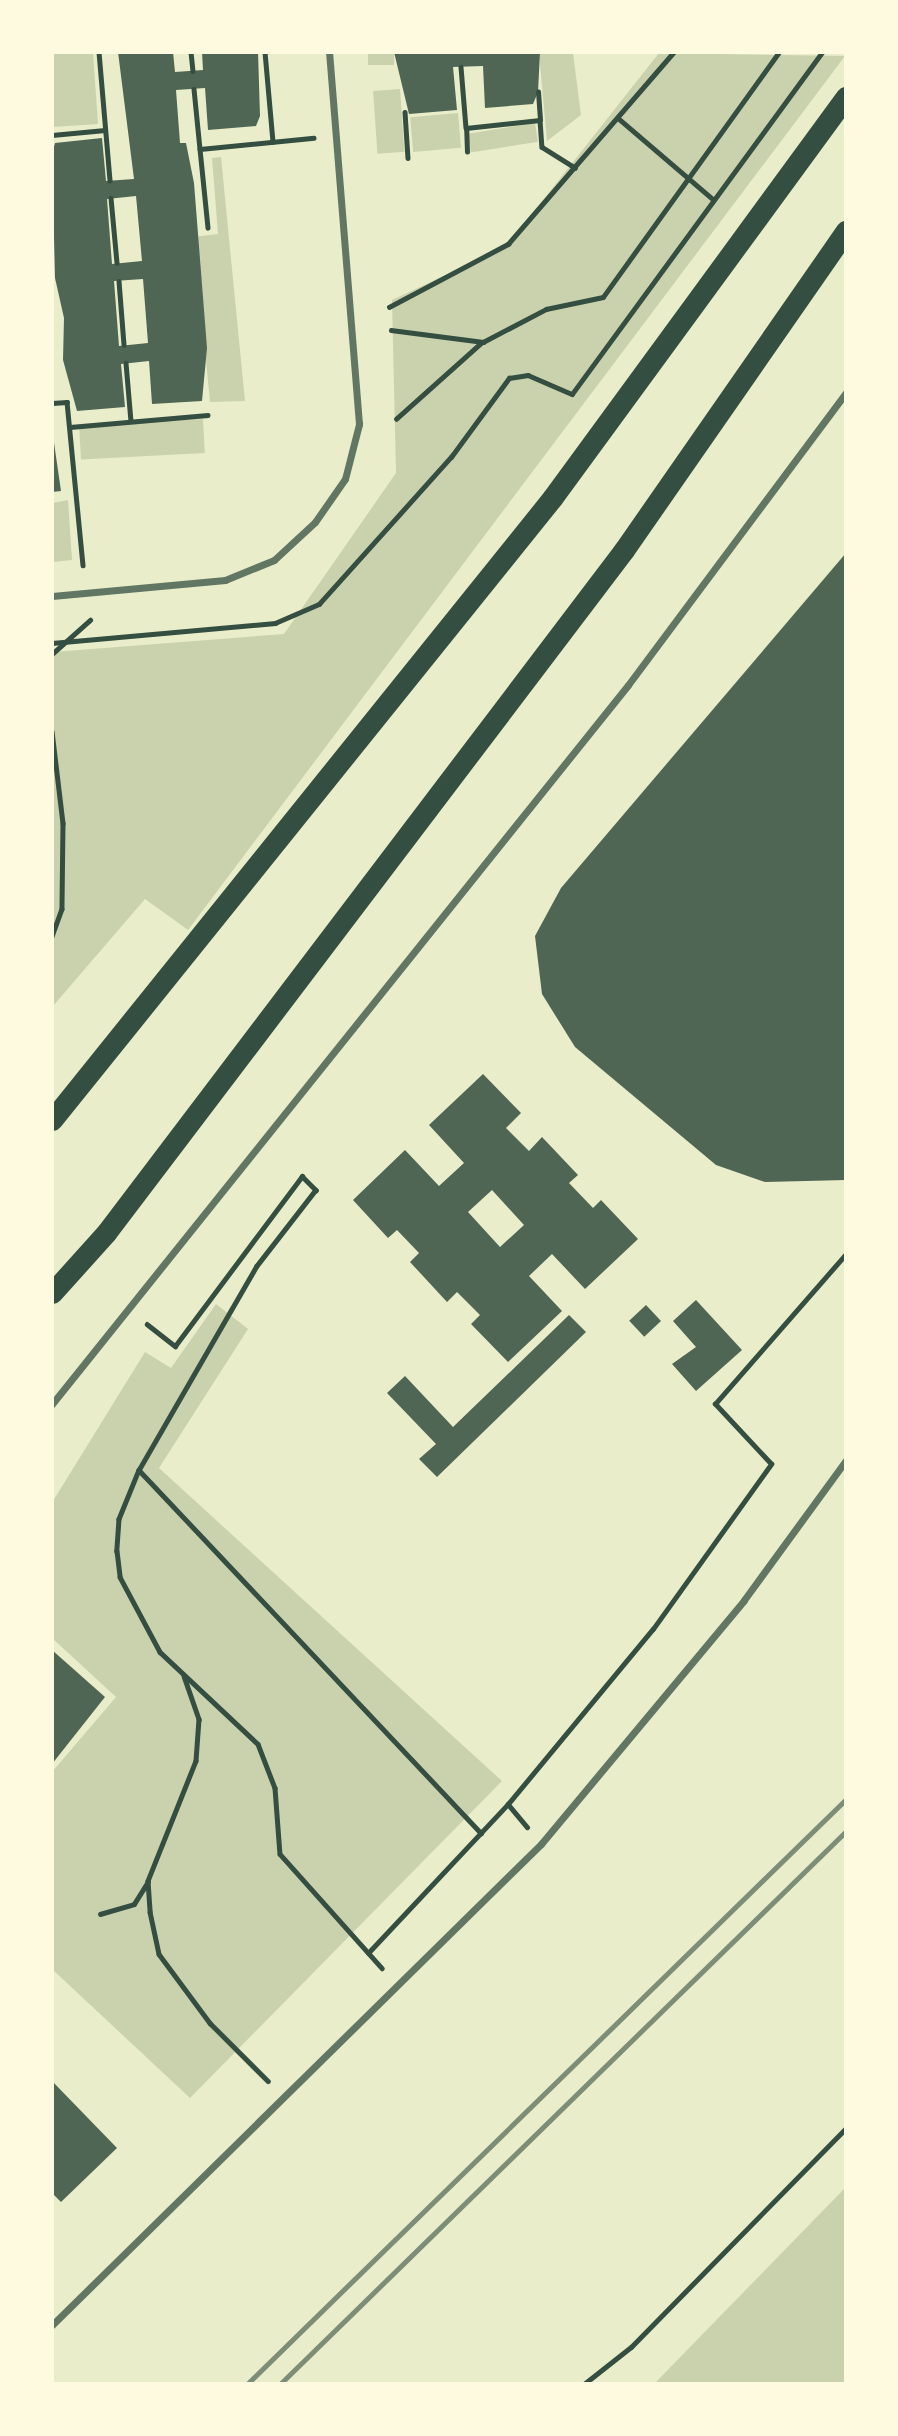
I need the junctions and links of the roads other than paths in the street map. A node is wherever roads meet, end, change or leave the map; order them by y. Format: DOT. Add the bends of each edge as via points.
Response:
graph roads {
  1 [pos="329,52"];
  2 [pos="845,97"];
  3 [pos="845,230"];
  4 [pos="845,392"];
  5 [pos="52,596"];
  6 [pos="52,1120"];
  7 [pos="106,1233"];
  8 [pos="52,1293"];
  9 [pos="52,1313"];
  10 [pos="52,1404"];
  11 [pos="845,1460"];
  12 [pos="52,2325"];
  1 -- 5 [label="street" via="359,424 345,478 315,522 274,559 225,580"];
  2 -- 6 [label="highway" via="553,497"];
  3 -- 7 [label="highway" via="624,550"];
  4 -- 10 [label="street" via="619,696"];
  7 -- 8 [label="highway"];
  7 -- 9 [label="highway"];
  11 -- 12 [label="street" via="744,1600 541,1844"];
}
